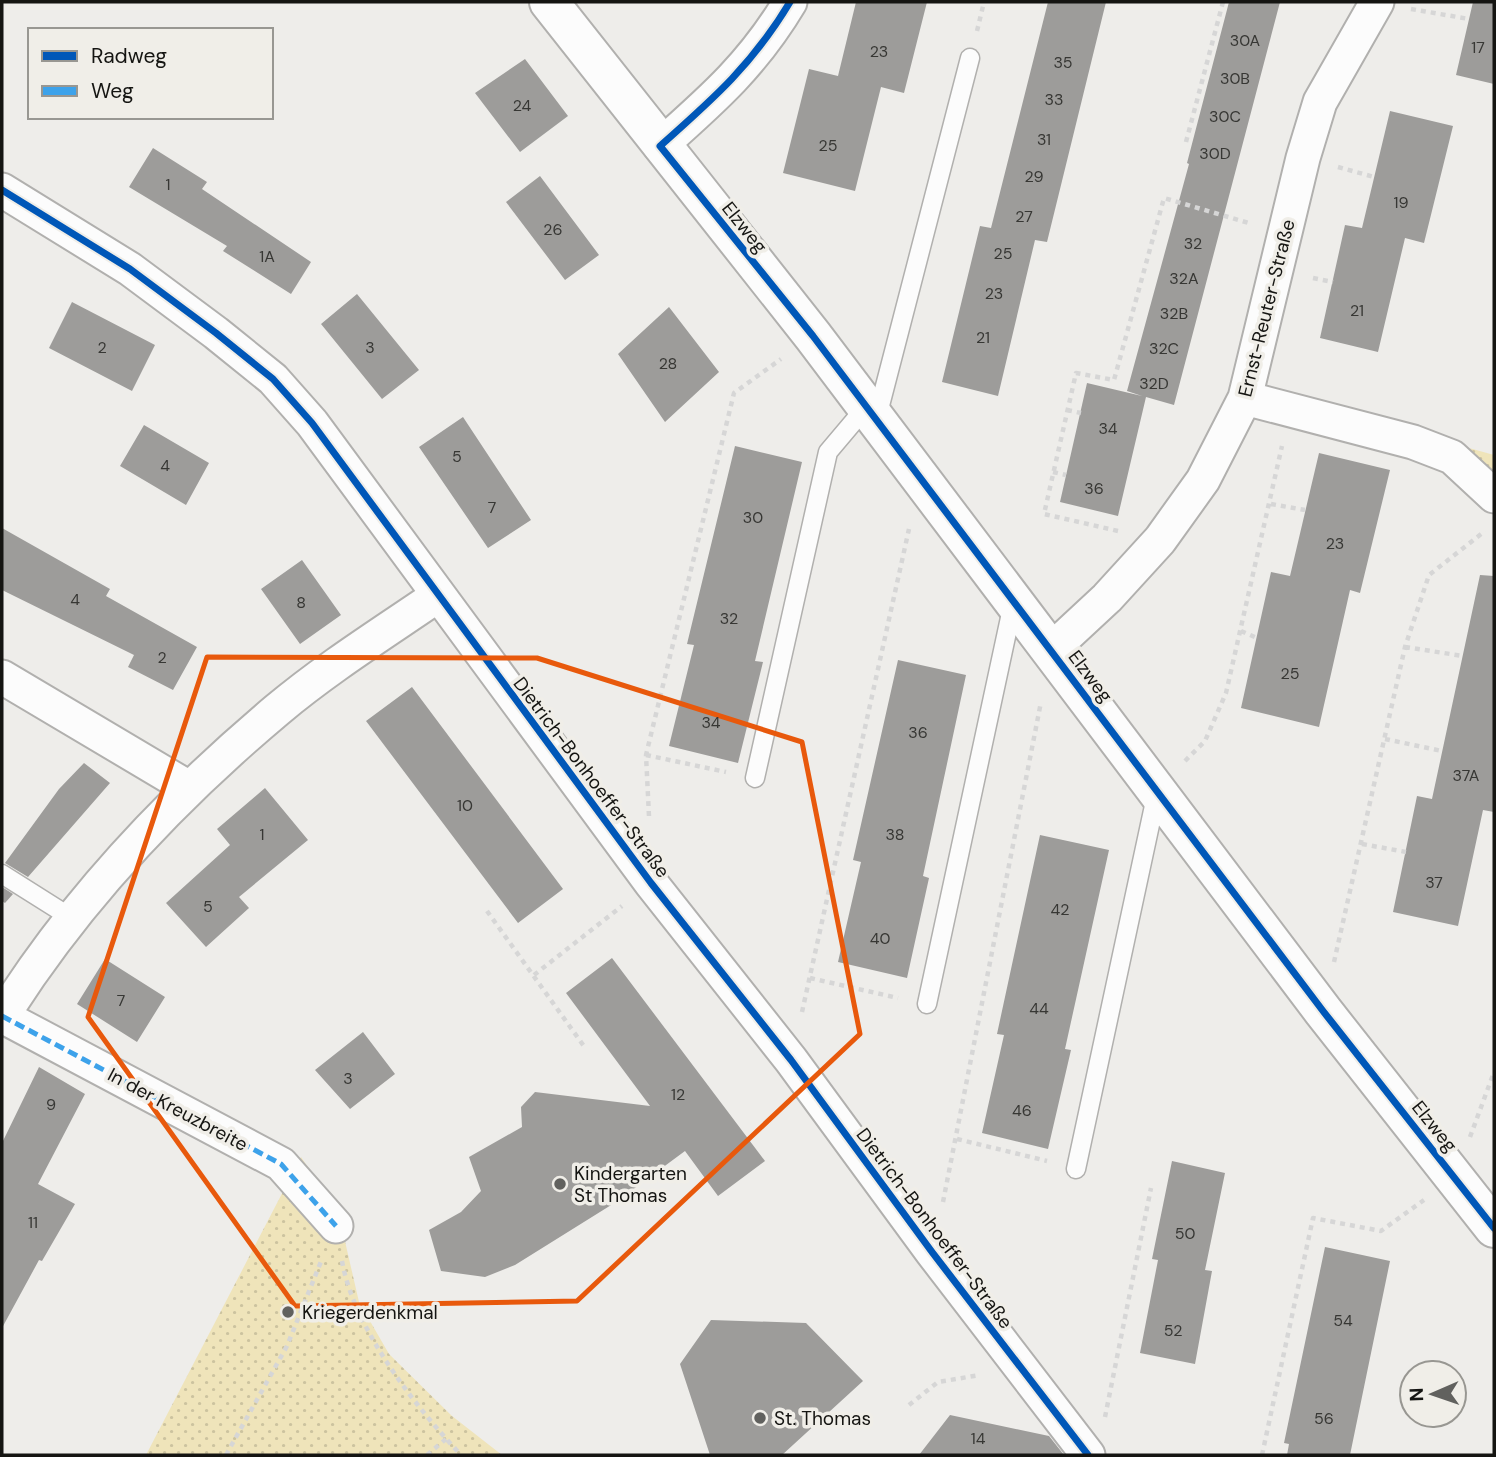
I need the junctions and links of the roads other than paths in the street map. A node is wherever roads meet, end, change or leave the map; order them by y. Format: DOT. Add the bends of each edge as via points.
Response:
graph roads {
  1 [pos="549,2"];
  2 [pos="790,2"];
  3 [pos="1376,2"];
  4 [pos="970,58"];
  5 [pos="660,146"];
  6 [pos="2,190"];
  7 [pos="1245,398"];
  8 [pos="871,414"];
  9 [pos="1494,496"];
  10 [pos="437,596"];
  11 [pos="1014,600"];
  12 [pos="1051,650"];
  13 [pos="2,677"];
  14 [pos="755,778"];
  15 [pos="189,789"];
  16 [pos="1157,789"];
  17 [pos="2,874"];
  18 [pos="70,917"];
  19 [pos="927,1004"];
  20 [pos="2,1017"];
  21 [pos="1076,1169"];
  22 [pos="335,1226"];
  23 [pos="1494,1228"];
  24 [pos="1095,1442"];
  1 -- 5 [label="street, Elzweg"];
  2 -- 5 [label="street" via="772,32 725,89"];
  3 -- 7 [label="street, Ernst-Reuter-Straße" via="1320,102"];
  4 -- 8 [label="lane"];
  5 -- 8 [label="street, Elzweg"];
  6 -- 10 [label="street, Dietrich-Bonhoeffer-Straße" via="130,269 274,379 348,471"];
  7 -- 9 [label="street" via="1413,442 1452,457"];
  7 -- 12 [label="street, Ernst-Reuter-Straße" via="1203,480 1160,540"];
  8 -- 11 [label="street, Elzweg"];
  8 -- 14 [label="lane" via="828,452"];
  10 -- 15 [label="street, In der Kreuzbreite" via="278,708"];
  10 -- 24 [label="street, Dietrich-Bonhoeffer-Straße" via="1022,1368"];
  11 -- 12 [label="street, Elzweg"];
  11 -- 19 [label="lane"];
  12 -- 16 [label="street, Elzweg"];
  13 -- 15 [label="street"];
  15 -- 18 [label="street, In der Kreuzbreite"];
  16 -- 21 [label="lane"];
  16 -- 23 [label="street, Elzweg" via="1323,1011"];
  17 -- 18 [label="lane"];
  18 -- 20 [label="street, In der Kreuzbreite"];
  20 -- 22 [label="street, In der Kreuzbreite" via="281,1164"];
}
